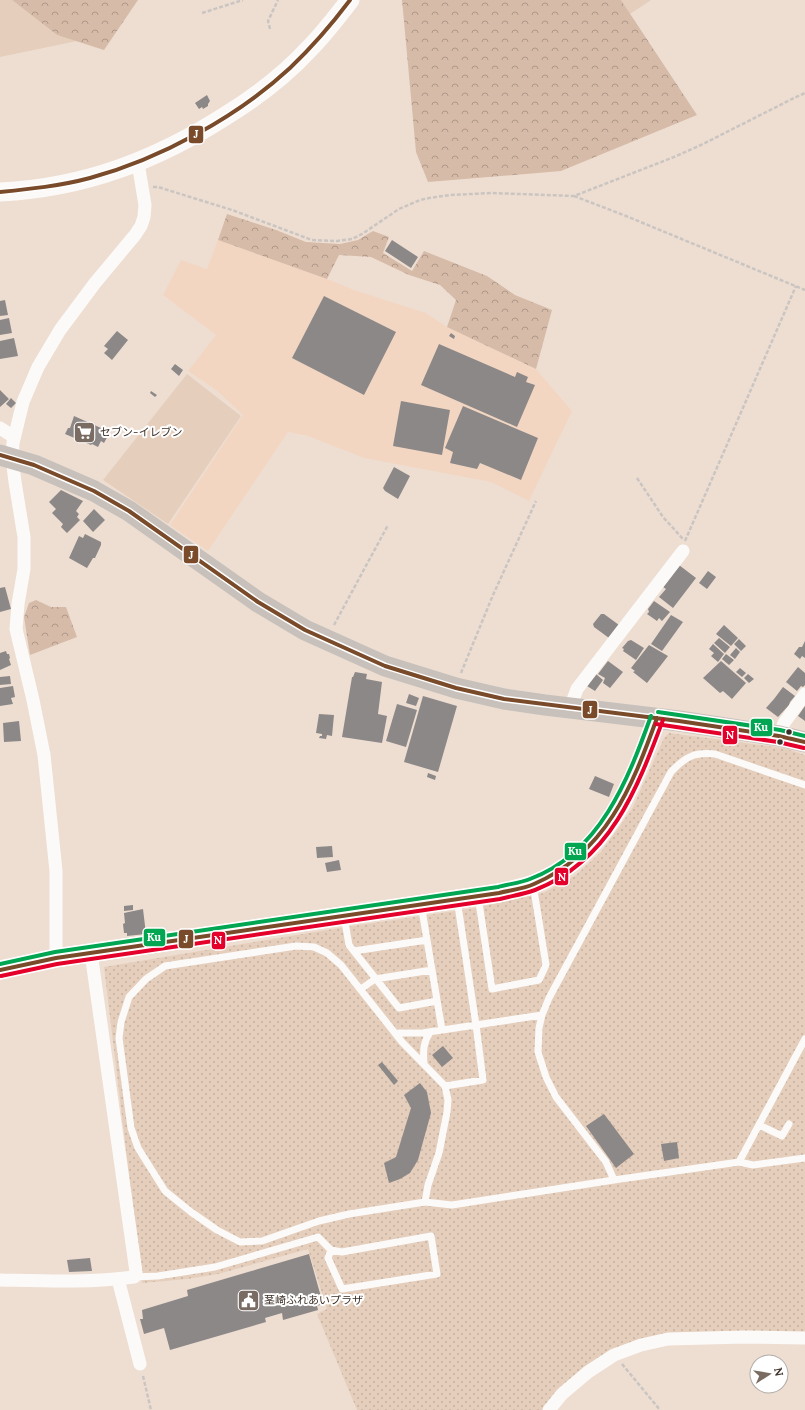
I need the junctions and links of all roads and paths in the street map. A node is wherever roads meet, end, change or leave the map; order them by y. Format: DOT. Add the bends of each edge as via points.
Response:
graph roads {
  1 [pos="243,0"];
  2 [pos="278,0"];
  3 [pos="350,0"];
  4 [pos="202,13"];
  5 [pos="270,29"];
  6 [pos="805,93"];
  7 [pos="138,163"];
  8 [pos="142,188"];
  9 [pos="0,192"];
  10 [pos="574,196"];
  11 [pos="796,286"];
  12 [pos="805,290"];
  13 [pos="0,428"];
  14 [pos="14,437"];
  15 [pos="6,456"];
  16 [pos="637,478"];
  17 [pos="536,501"];
  18 [pos="388,526"];
  19 [pos="684,546"];
  20 [pos="326,640"];
  21 [pos="456,688"];
  22 [pos="805,694"];
  23 [pos="570,708"];
  24 [pos="657,718"];
  25 [pos="780,736"];
  26 [pos="805,742"];
  27 [pos="805,785"];
  28 [pos="533,884"];
  29 [pos="478,896"];
  30 [pos="457,899"];
  31 [pos="421,904"];
  32 [pos="344,916"];
  33 [pos="427,940"];
  34 [pos="354,952"];
  35 [pos="91,953"];
  36 [pos="56,958"];
  37 [pos="0,970"];
  38 [pos="432,970"];
  39 [pos="375,980"];
  40 [pos="361,989"];
  41 [pos="437,1001"];
  42 [pos="542,1015"];
  43 [pos="476,1025"];
  44 [pos="442,1030"];
  45 [pos="430,1032"];
  46 [pos="396,1033"];
  47 [pos="805,1039"];
  48 [pos="424,1064"];
  49 [pos="445,1086"];
  50 [pos="789,1124"];
  51 [pos="759,1125"];
  52 [pos="805,1158"];
  53 [pos="739,1162"];
  54 [pos="614,1180"];
  55 [pos="425,1202"];
  56 [pos="330,1250"];
  57 [pos="134,1277"];
  58 [pos="118,1279"];
  59 [pos="0,1280"];
  60 [pos="805,1338"];
  61 [pos="614,1355"];
  62 [pos="140,1364"];
  63 [pos="151,1410"];
  64 [pos="549,1410"];
  65 [pos="660,1410"];
  1 -- 4 [label="path"];
  2 -- 5 [label="path" via="268,21"];
  3 -- 7 [label="street" via="309,50 248,102 174,146"];
  6 -- 10 [label="path" via="701,145"];
  7 -- 8 [label="street"];
  7 -- 9 [label="street" via="63,184 25,191"];
  8 -- 10 [label="path" via="158,187 232,210 312,240 323,241 337,241 362,234 399,209 429,198 492,193"];
  8 -- 14 [label="street" via="145,206 141,226 60,330 23,402"];
  10 -- 11 [label="path"];
  11 -- 12 [label="path"];
  11 -- 19 [label="path"];
  13 -- 14 [label="street"];
  14 -- 15 [label="street"];
  15 -- 20 [label="main road" via="94,491 129,511 258,602"];
  15 -- 36 [label="street" via="24,537 24,569 16,629 44,755 56,871"];
  16 -- 19 [label="path"];
  17 -- 21 [label="path" via="493,596"];
  18 -- 20 [label="path"];
  19 -- 23 [label="street" via="577,689"];
  20 -- 21 [label="main road" via="385,666"];
  21 -- 23 [label="main road" via="504,699"];
  22 -- 25 [label="street" via="784,723"];
  23 -- 24 [label="main road"];
  24 -- 25 [label="main road"];
  24 -- 28 [label="street" via="632,779 608,826 588,850"];
  25 -- 26 [label="main road"];
  27 -- 42 [label="lane" via="715,754 699,754 680,762 672,772"];
  28 -- 29 [label="street"];
  28 -- 29 [label="lane" via="546,965 539,980 532,982 492,989"];
  29 -- 30 [label="street"];
  30 -- 31 [label="street"];
  30 -- 43 [label="lane"];
  31 -- 32 [label="street"];
  31 -- 33 [label="lane"];
  32 -- 34 [label="lane" via="349,945"];
  32 -- 35 [label="street"];
  33 -- 34 [label="lane"];
  33 -- 38 [label="lane"];
  34 -- 39 [label="lane"];
  35 -- 36 [label="street"];
  35 -- 57 [label="street" via="136,1272"];
  36 -- 37 [label="street"];
  38 -- 39 [label="lane"];
  38 -- 41 [label="lane"];
  39 -- 40 [label="lane"];
  39 -- 41 [label="lane" via="399,1008"];
  40 -- 46 [label="lane"];
  40 -- 55 [label="lane" via="341,965 314,947 296,946 165,966 129,997 121,1022 119,1038 131,1128 138,1148 165,1191 217,1230 240,1242 262,1241 319,1221 349,1214"];
  41 -- 44 [label="lane"];
  42 -- 43 [label="lane"];
  42 -- 54 [label="lane" via="538,1052 546,1077 556,1097 606,1162"];
  43 -- 44 [label="lane"];
  43 -- 49 [label="lane" via="483,1080"];
  44 -- 45 [label="lane"];
  45 -- 46 [label="lane"];
  45 -- 48 [label="lane" via="423,1050"];
  46 -- 48 [label="lane"];
  47 -- 51 [label="lane"];
  48 -- 49 [label="lane"];
  49 -- 55 [label="lane" via="447,1112"];
  50 -- 51 [label="lane" via="782,1136"];
  51 -- 53 [label="lane"];
  52 -- 53 [label="lane" via="753,1165"];
  53 -- 54 [label="lane"];
  54 -- 55 [label="lane" via="452,1205"];
  56 -- 56 [label="lane" via="328,1258 342,1289 437,1274 431,1236 342,1252"];
  56 -- 57 [label="lane" via="318,1237 215,1267"];
  57 -- 58 [label="street"];
  58 -- 59 [label="street"];
  58 -- 62 [label="street"];
  60 -- 61 [label="street" via="668,1339"];
  61 -- 64 [label="street" via="588,1372 562,1394"];
  61 -- 65 [label="path"];
  62 -- 63 [label="path"];
}
